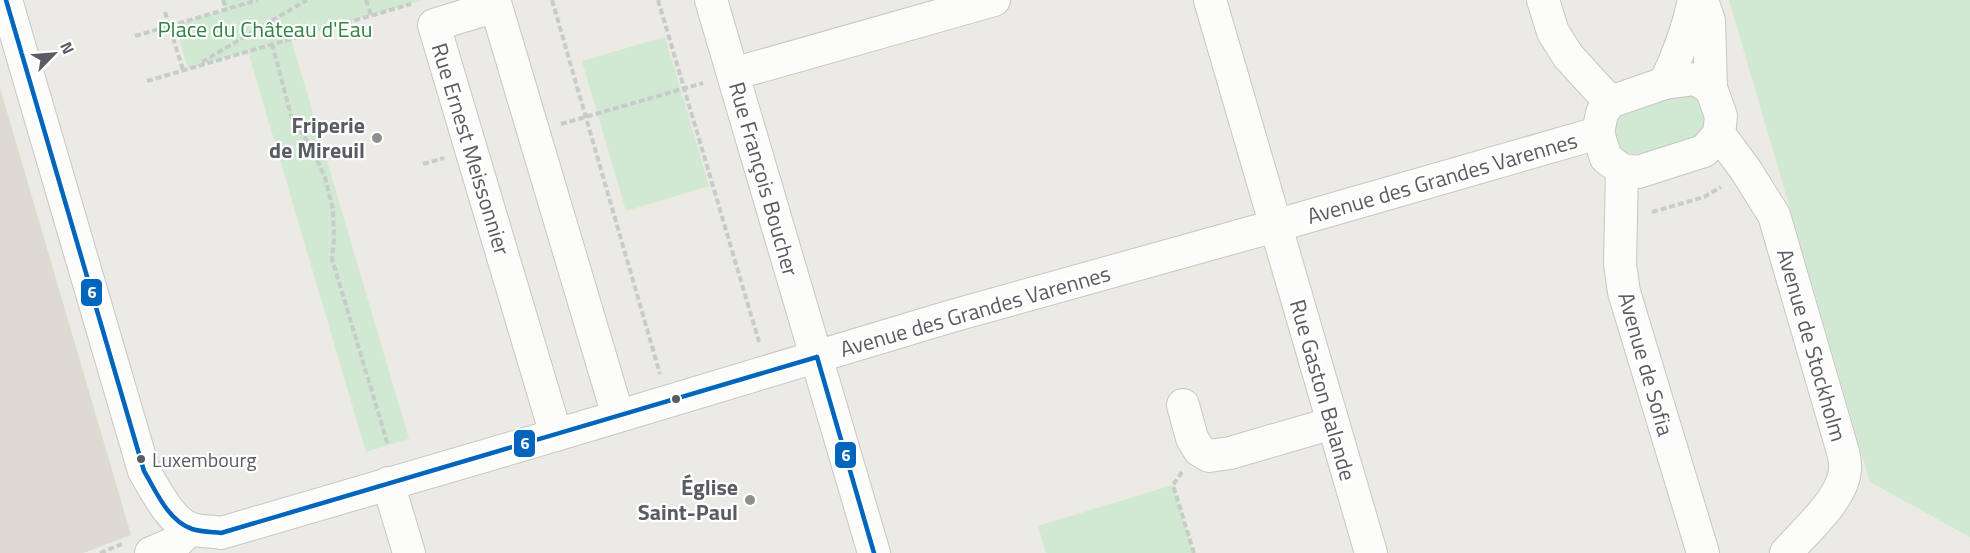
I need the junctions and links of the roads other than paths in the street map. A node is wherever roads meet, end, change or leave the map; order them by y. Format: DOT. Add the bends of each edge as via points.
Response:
graph roads {
  1 [pos="6,0"];
  2 [pos="711,0"];
  3 [pos="994,0"];
  4 [pos="1209,0"];
  5 [pos="1543,0"];
  6 [pos="1694,0"];
  7 [pos="1702,0"];
  8 [pos="733,74"];
  9 [pos="1665,83"];
  10 [pos="1711,88"];
  11 [pos="1610,102"];
  12 [pos="1598,133"];
  13 [pos="1719,134"];
  14 [pos="1622,170"];
  15 [pos="1275,226"];
  16 [pos="816,357"];
  17 [pos="1183,405"];
  18 [pos="618,417"];
  19 [pos="1333,423"];
  20 [pos="556,435"];
  21 [pos="388,483"];
  22 [pos="190,529"];
  23 [pos="223,543"];
  24 [pos="151,553"];
  25 [pos="409,553"];
  26 [pos="874,553"];
  27 [pos="1371,553"];
  28 [pos="1703,553"];
  29 [pos="1786,553"];
  1 -- 22 [label="street" via="144,471 175,518"];
  2 -- 8 [label="street, Rue François Boucher"];
  3 -- 8 [label="street"];
  4 -- 15 [label="street, Rue Gaston Balande"];
  5 -- 11 [label="street" via="1553,32 1568,56"];
  6 -- 9 [label="street" via="1689,25"];
  7 -- 10 [label="street" via="1708,21"];
  8 -- 16 [label="street, Rue François Boucher"];
  9 -- 10 [label="street" via="1695,80"];
  9 -- 11 [label="street"];
  10 -- 13 [label="street" via="1721,116"];
  11 -- 12 [label="street" via="1602,113"];
  12 -- 14 [label="street" via="1606,158"];
  12 -- 15 [label="street, Avenue des Grandes Varennes"];
  13 -- 14 [label="street" via="1704,152 1638,172"];
  13 -- 29 [label="street, Avenue de Stockholm" via="1773,215 1846,468 1841,489"];
  14 -- 28 [label="street, Avenue de Sofia" via="1620,264 1624,292"];
  15 -- 16 [label="street, Avenue des Grandes Varennes"];
  15 -- 19 [label="street, Rue Gaston Balande"];
  16 -- 18 [label="street, Avenue des Grandes Varennes"];
  16 -- 26 [label="street, Rue François Boucher"];
  17 -- 19 [label="street" via="1198,450 1209,456"];
  18 -- 20 [label="street, Avenue des Grandes Varennes"];
  18 -- 20 [label="street, Rue Ernest Meissonnier" via="496,6 434,25"];
  19 -- 27 [label="street, Rue Gaston Balande"];
  20 -- 21 [label="street, Avenue des Grandes Varennes"];
  21 -- 23 [label="street, Avenue des Grandes Varennes"];
  21 -- 25 [label="street"];
  22 -- 23 [label="street, Avenue des Grandes Varennes"];
  22 -- 24 [label="street" via="177,542"];
}
